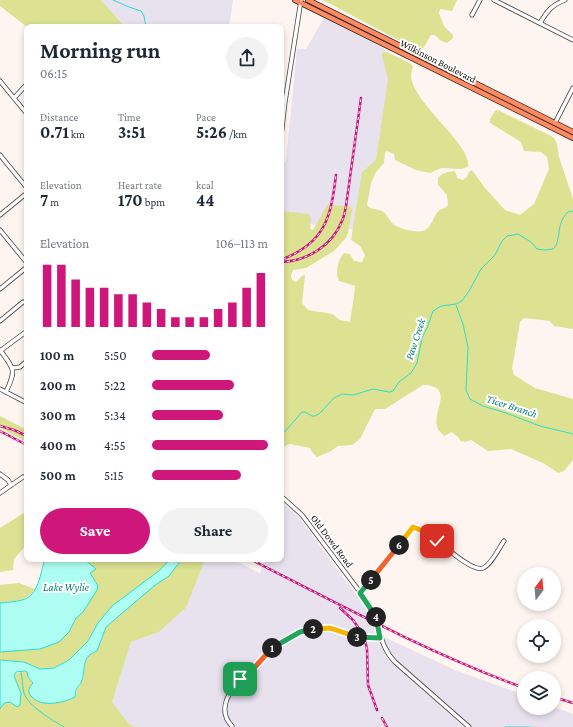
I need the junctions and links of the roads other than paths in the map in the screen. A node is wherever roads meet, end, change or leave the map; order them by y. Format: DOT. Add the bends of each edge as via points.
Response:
graph roads {
  1 [pos="295,0"];
  2 [pos="308,0"];
  3 [pos="480,0"];
  4 [pos="494,0"];
  5 [pos="565,0"];
  6 [pos="301,1"];
  7 [pos="472,15"];
  8 [pos="540,23"];
  9 [pos="573,40"];
  10 [pos="0,81"];
  11 [pos="24,87"];
  12 [pos="573,88"];
  13 [pos="14,98"];
  14 [pos="24,110"];
  15 [pos="284,111"];
  16 [pos="555,123"];
  17 [pos="573,132"];
  18 [pos="573,138"];
  19 [pos="0,155"];
  20 [pos="24,184"];
  21 [pos="24,195"];
  22 [pos="0,214"];
  23 [pos="0,230"];
  24 [pos="24,259"];
  25 [pos="24,269"];
  26 [pos="0,289"];
  27 [pos="23,302"];
  28 [pos="0,321"];
  29 [pos="24,333"];
  30 [pos="0,350"];
  31 [pos="24,364"];
  32 [pos="13,368"];
  33 [pos="0,389"];
  34 [pos="6,392"];
  35 [pos="24,401"];
  36 [pos="0,474"];
  37 [pos="23,477"];
  38 [pos="11,485"];
  39 [pos="0,493"];
  40 [pos="284,499"];
  41 [pos="504,541"];
  42 [pos="360,593"];
  43 [pos="380,638"];
  44 [pos="232,726"];
  45 [pos="469,727"];
  1 -- 6 [label="main road, Wilkinson Boulevard"];
  2 -- 16 [label="main road, Wilkinson Boulevard"];
  3 -- 7 [label="street"];
  4 -- 8 [label="street"];
  5 -- 8 [label="street" via="549,10"];
  6 -- 15 [label="street"];
  6 -- 18 [label="main road, Wilkinson Boulevard"];
  8 -- 9 [label="street"];
  10 -- 13 [label="street"];
  11 -- 13 [label="street"];
  12 -- 16 [label="street"];
  13 -- 14 [label="street"];
  16 -- 17 [label="main road, Wilkinson Boulevard"];
  19 -- 20 [label="street"];
  21 -- 22 [label="street"];
  23 -- 24 [label="street"];
  25 -- 26 [label="street"];
  27 -- 28 [label="street"];
  29 -- 30 [label="street"];
  30 -- 32 [label="street"];
  31 -- 32 [label="street"];
  32 -- 34 [label="street" via="13,377"];
  33 -- 34 [label="street"];
  34 -- 35 [label="street"];
  36 -- 38 [label="street"];
  37 -- 38 [label="street"];
  38 -- 39 [label="street"];
  40 -- 42 [label="street, Old Dowd Road" via="302,515"];
  41 -- 42 [label="street" via="487,566 478,569 428,534 413,527"];
  42 -- 43 [label="street, Old Dowd Road" via="374,613"];
  43 -- 44 [label="street" via="353,636 326,628 300,632 277,644 230,692 224,711"];
  43 -- 45 [label="street, Old Dowd Road" via="391,659"];
}
